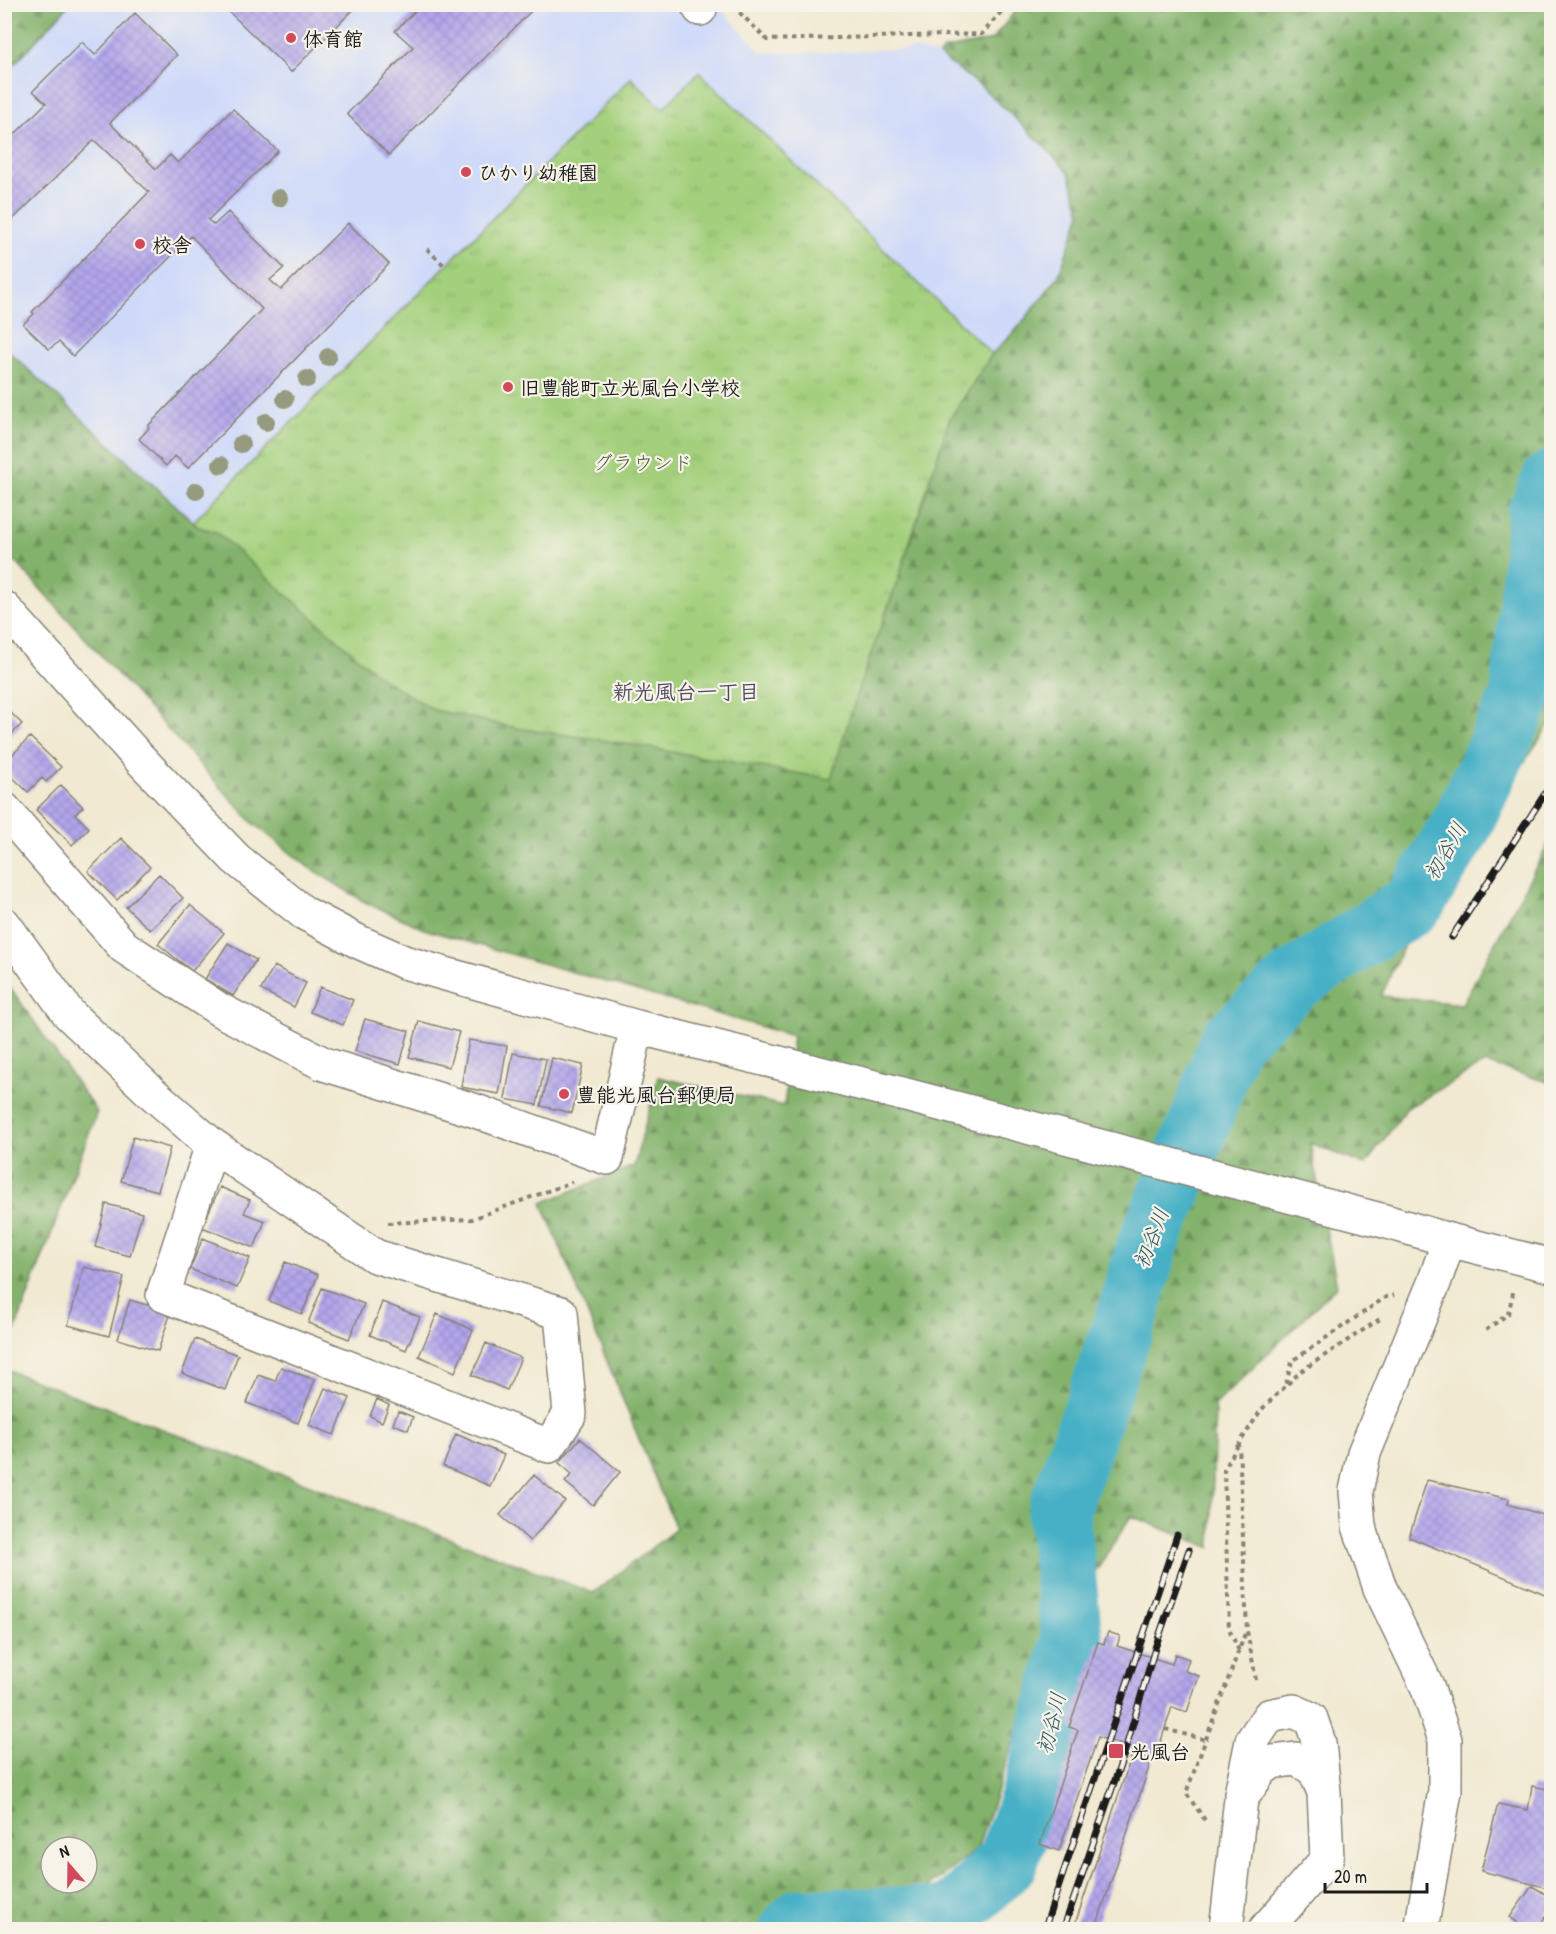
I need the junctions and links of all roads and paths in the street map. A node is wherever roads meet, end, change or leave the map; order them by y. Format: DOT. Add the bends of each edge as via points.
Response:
graph roads {
  1 [pos="732,4"];
  2 [pos="1008,4"];
  3 [pos="428,249"];
  4 [pos="445,266"];
  5 [pos="4,608"];
  6 [pos="4,809"];
  7 [pos="4,924"];
  8 [pos="637,1027"];
  9 [pos="212,1145"];
  10 [pos="607,1158"];
  11 [pos="331,1226"];
  12 [pos="1449,1240"];
  13 [pos="1551,1266"];
  14 [pos="1515,1286"];
  15 [pos="1386,1297"];
  16 [pos="1390,1312"];
  17 [pos="1486,1330"];
  18 [pos="1286,1385"];
  19 [pos="1239,1444"];
  20 [pos="1247,1631"];
  21 [pos="1239,1651"];
  22 [pos="1256,1680"];
  23 [pos="1165,1729"];
  24 [pos="1206,1740"];
  25 [pos="1324,1792"];
  26 [pos="1240,1799"];
  27 [pos="1193,1805"];
  28 [pos="1226,1929"];
  29 [pos="1265,1929"];
  30 [pos="1421,1929"];
  1 -- 2 [label="path" via="767,40 982,34"];
  3 -- 4 [label="path"];
  5 -- 8 [label="street" via="207,831 304,913 404,962"];
  6 -- 10 [label="street" via="124,947 220,1010 324,1064 473,1110"];
  7 -- 9 [label="street" via="69,1014"];
  8 -- 10 [label="street"];
  8 -- 12 [label="street, bridge"];
  9 -- 11 [label="street"];
  9 -- 11 [label="street" via="163,1296 549,1446 570,1414 561,1312 375,1256"];
  10 -- 11 [label="path" via="599,1173 472,1219"];
  12 -- 13 [label="street"];
  12 -- 30 [label="street" via="1364,1453 1356,1491 1359,1526 1380,1588 1427,1686 1445,1740 1445,1791"];
  14 -- 17 [label="path" via="1508,1314"];
  15 -- 18 [label="path" via="1292,1360"];
  16 -- 18 [label="path"];
  18 -- 19 [label="path" via="1261,1410"];
  19 -- 20 [label="path"];
  19 -- 21 [label="path" via="1224,1470 1229,1629"];
  20 -- 21 [label="path"];
  20 -- 22 [label="path"];
  21 -- 24 [label="path"];
  23 -- 24 [label="path"];
  24 -- 27 [label="path" via="1186,1793"];
  25 -- 26 [label="street" via="1314,1769 1296,1759 1272,1762"];
  25 -- 26 [label="street" via="1311,1719 1294,1711 1269,1716 1252,1741"];
  25 -- 29 [label="street" via="1327,1859"];
  26 -- 28 [label="street"];
}
